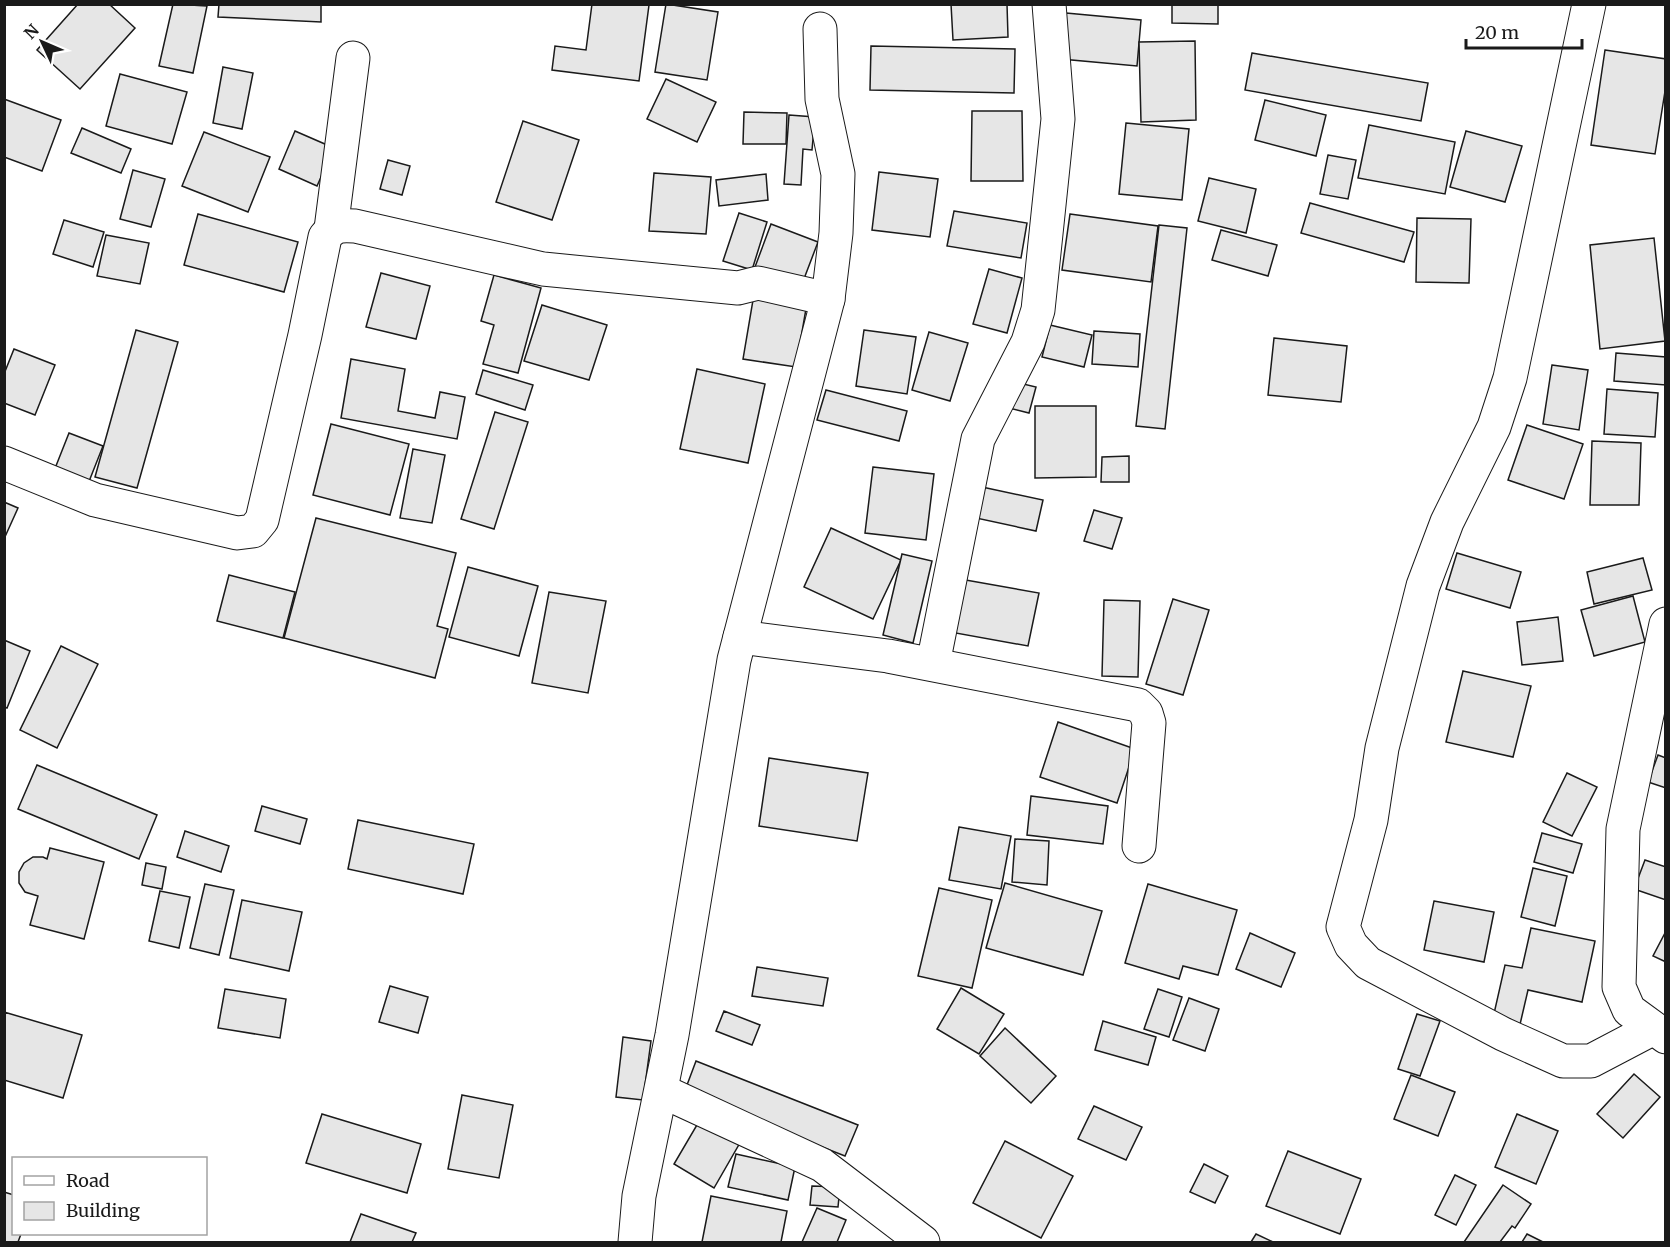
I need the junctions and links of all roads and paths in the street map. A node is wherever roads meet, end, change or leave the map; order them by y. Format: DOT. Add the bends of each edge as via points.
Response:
graph roads {
  1 [pos="1049,4"];
  2 [pos="1589,4"];
  3 [pos="820,29"];
  4 [pos="353,58"];
  5 [pos="331,229"];
  6 [pos="828,299"];
  7 [pos="4,463"];
  8 [pos="1665,624"];
  9 [pos="740,638"];
  10 [pos="933,664"];
  11 [pos="1139,846"];
  12 [pos="1659,1033"];
  13 [pos="662,1091"];
  14 [pos="635,1242"];
  15 [pos="923,1242"];
  1 -- 10 [label="street" via="1058,119 1038,310 1028,342 978,439"];
  2 -- 12 [label="street" via="1510,378 1494,427 1447,522 1424,586 1382,748 1371,820 1343,927 1351,945 1368,963 1563,1061 1591,1061"];
  3 -- 6 [label="street" via="822,99 838,174"];
  4 -- 5 [label="street"];
  5 -- 6 [label="street" via="338,225 355,226 543,268 738,288 758,284"];
  5 -- 7 [label="street" via="325,237 262,520 253,531 237,533 95,500"];
  6 -- 9 [label="street"];
  8 -- 12 [label="street" via="1623,829 1619,987 1629,1010"];
  9 -- 10 [label="street"];
  9 -- 13 [label="street"];
  10 -- 11 [label="street" via="1138,705 1146,712 1149,723"];
  13 -- 14 [label="street" via="639,1196"];
  13 -- 15 [label="street" via="822,1165"];
}
